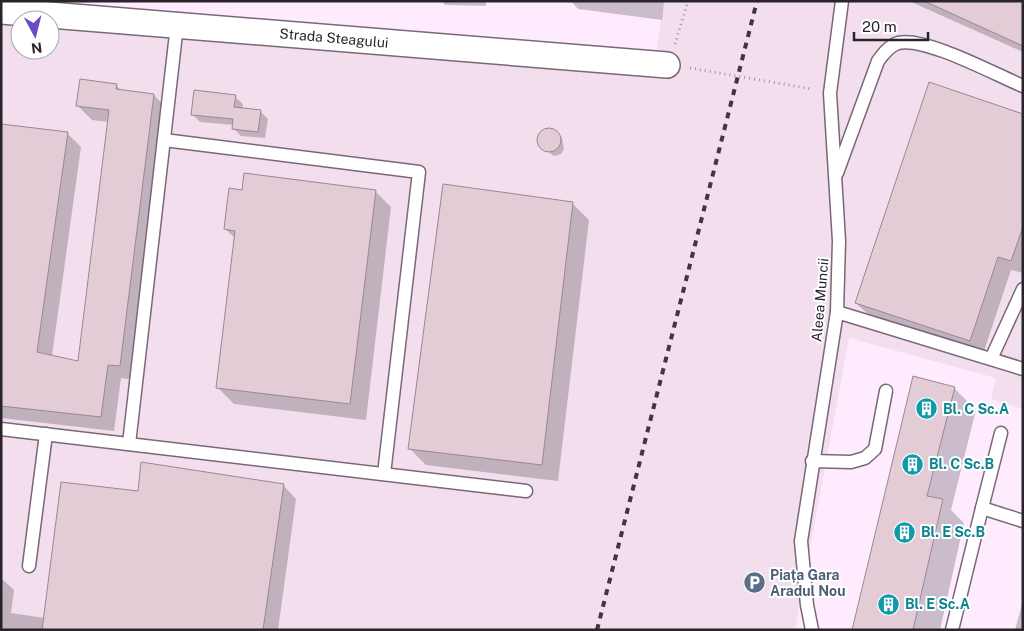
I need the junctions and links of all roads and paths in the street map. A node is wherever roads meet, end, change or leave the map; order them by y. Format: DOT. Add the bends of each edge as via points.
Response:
graph roads {
  1 [pos="688,1"];
  2 [pos="842,1"];
  3 [pos="102,10"];
  4 [pos="1,11"];
  5 [pos="177,25"];
  6 [pos="667,65"];
  7 [pos="1023,86"];
  8 [pos="830,93"];
  9 [pos="164,140"];
  10 [pos="835,178"];
  11 [pos="1023,289"];
  12 [pos="837,312"];
  13 [pos="991,359"];
  14 [pos="1023,369"];
  15 [pos="886,391"];
  16 [pos="1,429"];
  17 [pos="1001,433"];
  18 [pos="46,434"];
  19 [pos="129,444"];
  20 [pos="812,461"];
  21 [pos="384,474"];
  22 [pos="526,491"];
  23 [pos="982,508"];
  24 [pos="1023,521"];
  25 [pos="29,566"];
  26 [pos="812,630"];
  27 [pos="952,630"];
  1 -- 6 [label="path"];
  2 -- 8 [label="lane, Aleea Muncii"];
  3 -- 4 [label="street, Strada Steagului"];
  3 -- 5 [label="street, Strada Steagului"];
  5 -- 6 [label="street, Strada Steagului"];
  5 -- 9 [label="lane"];
  6 -- 8 [label="path"];
  7 -- 10 [label="lane" via="924,44 898,43 886,50 878,61"];
  8 -- 10 [label="lane, Aleea Muncii"];
  9 -- 19 [label="lane"];
  9 -- 21 [label="lane" via="419,172"];
  10 -- 12 [label="lane, Aleea Muncii" via="839,241"];
  11 -- 13 [label="lane"];
  12 -- 13 [label="lane"];
  12 -- 20 [label="lane, Aleea Muncii"];
  13 -- 14 [label="lane"];
  15 -- 20 [label="lane" via="875,449 865,458 851,462"];
  16 -- 18 [label="lane"];
  17 -- 23 [label="lane"];
  18 -- 19 [label="lane"];
  18 -- 25 [label="lane"];
  19 -- 21 [label="lane"];
  20 -- 26 [label="lane, Aleea Muncii" via="801,541"];
  21 -- 22 [label="lane"];
  23 -- 24 [label="lane"];
  23 -- 27 [label="lane"];
}
